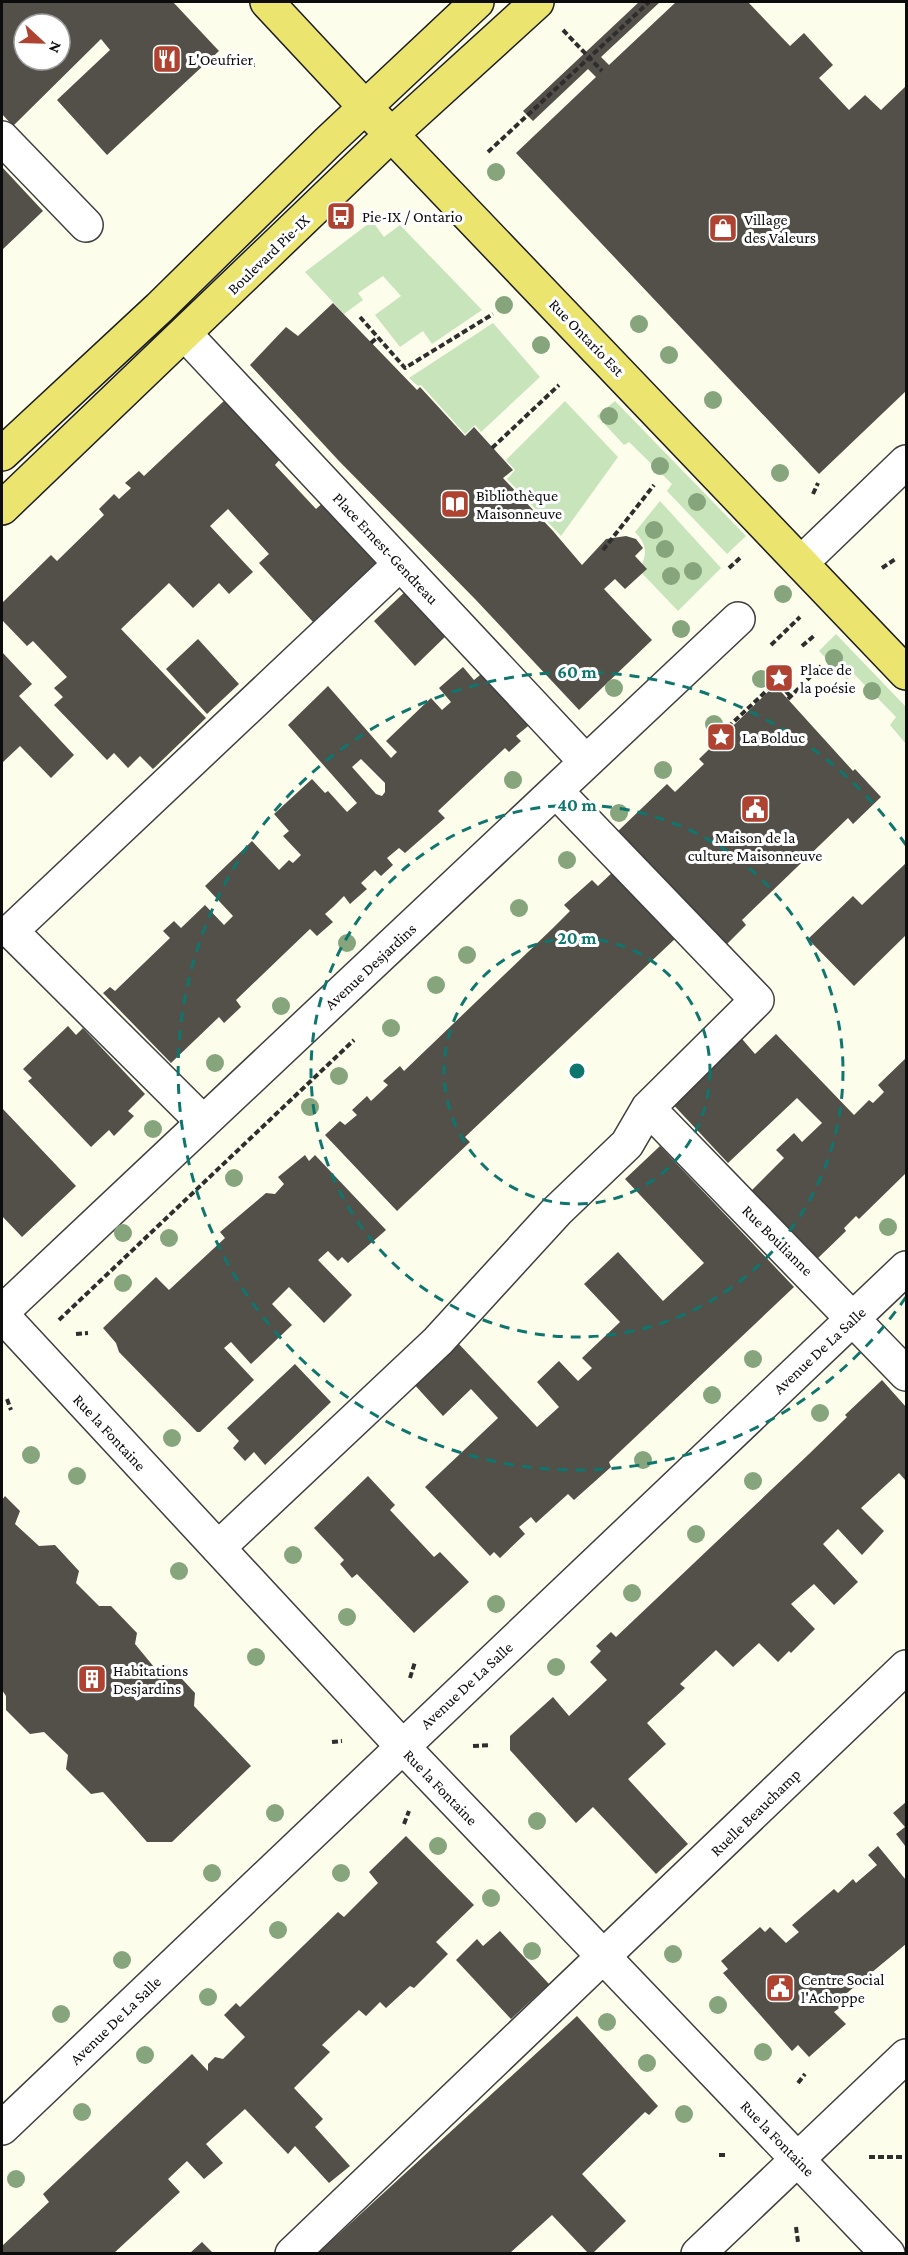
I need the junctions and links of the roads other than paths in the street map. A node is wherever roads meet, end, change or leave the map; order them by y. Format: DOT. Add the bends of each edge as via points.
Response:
graph roads {
  1 [pos="267,2"];
  2 [pos="477,2"];
  3 [pos="547,12"];
  4 [pos="365,107"];
  5 [pos="392,134"];
  6 [pos="2,138"];
  7 [pos="86,225"];
  8 [pos="185,334"];
  9 [pos="2,454"];
  10 [pos="906,462"];
  11 [pos="2,508"];
  12 [pos="801,563"];
  13 [pos="400,564"];
  14 [pos="738,619"];
  15 [pos="906,673"];
  16 [pos="586,762"];
  17 [pos="556,791"];
  18 [pos="648,1108"];
  19 [pos="203,1122"];
  20 [pos="906,1268"];
  21 [pos="2,1314"];
  22 [pos="853,1318"];
  23 [pos="906,1374"];
  24 [pos="218,1548"];
  25 [pos="906,1667"];
  26 [pos="402,1746"];
  27 [pos="603,1957"];
  28 [pos="906,2056"];
  29 [pos="2,2128"];
  30 [pos="798,2158"];
  31 [pos="292,2253"];
  32 [pos="698,2253"];
  33 [pos="888,2253"];
  1 -- 4 [label="main road, Rue Ontario Est"];
  2 -- 4 [label="main road"];
  3 -- 5 [label="main road, Boulevard Pie-IX"];
  4 -- 5 [label="main road, Rue Ontario Est"];
  4 -- 9 [label="main road"];
  5 -- 8 [label="main road, Boulevard Pie-IX"];
  5 -- 12 [label="main road, Rue Ontario Est"];
  6 -- 7 [label="street"];
  8 -- 11 [label="main road, Boulevard Pie-IX"];
  8 -- 13 [label="street, Place Ernest-Gendreau"];
  10 -- 12 [label="street"];
  12 -- 15 [label="main road, Rue Ontario Est"];
  13 -- 16 [label="street, Place Ernest-Gendreau"];
  13 -- 19 [label="street" via="11,931"];
  14 -- 16 [label="street, Avenue Desjardins"];
  16 -- 17 [label="street, Avenue Desjardins"];
  17 -- 18 [label="street" via="757,1000"];
  17 -- 19 [label="street, Avenue Desjardins"];
  18 -- 22 [label="street, Rue Boulianne"];
  18 -- 24 [label="street" via="627,1144 557,1211 438,1341"];
  19 -- 21 [label="street, Avenue Desjardins"];
  20 -- 22 [label="street, Avenue De La Salle"];
  21 -- 24 [label="street, Rue la Fontaine"];
  22 -- 23 [label="street, Rue Boulianne"];
  22 -- 26 [label="street, Avenue De La Salle"];
  24 -- 26 [label="street, Rue la Fontaine"];
  25 -- 27 [label="street, Ruelle Beauchamp"];
  26 -- 27 [label="street, Rue la Fontaine"];
  26 -- 29 [label="street, Avenue De La Salle"];
  27 -- 30 [label="street, Rue la Fontaine"];
  27 -- 31 [label="street, Ruelle Beauchamp"];
  28 -- 30 [label="street"];
  30 -- 32 [label="street"];
  30 -- 33 [label="street, Rue la Fontaine"];
}
